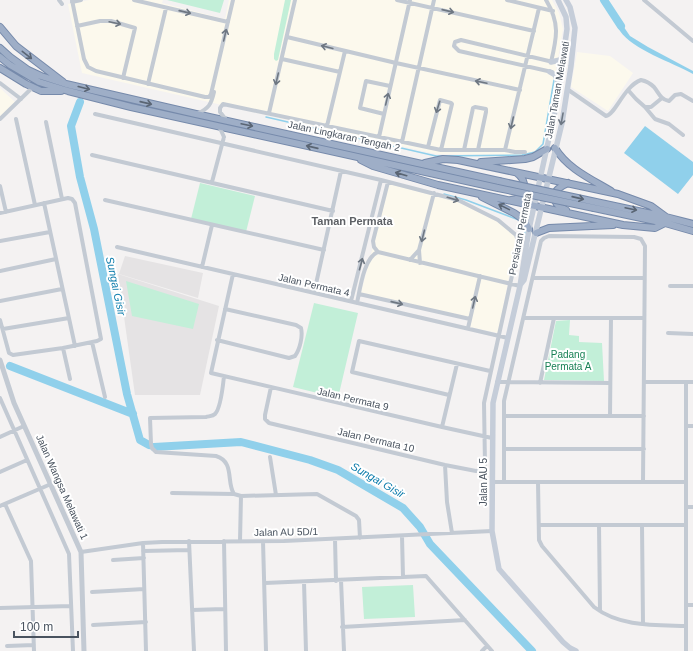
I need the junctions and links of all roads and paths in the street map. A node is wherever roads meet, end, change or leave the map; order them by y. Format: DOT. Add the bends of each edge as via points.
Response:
graph roads {
  1 [pos="82,0"];
  2 [pos="134,0"];
  3 [pos="233,0"];
  4 [pos="295,0"];
  5 [pos="397,0"];
  6 [pos="434,0"];
  7 [pos="507,0"];
  8 [pos="546,0"];
  9 [pos="558,0"];
  10 [pos="566,0"];
  11 [pos="644,0"];
  12 [pos="72,1"];
  13 [pos="409,1"];
  14 [pos="166,8"];
  15 [pos="433,8"];
  16 [pos="539,8"];
  17 [pos="553,11"];
  18 [pos="228,22"];
  19 [pos="77,26"];
  20 [pos="1,29"];
  21 [pos="534,31"];
  22 [pos="287,37"];
  23 [pos="693,42"];
  24 [pos="0,48"];
  25 [pos="345,51"];
  26 [pos="528,56"];
  27 [pos="0,57"];
  28 [pos="564,57"];
  29 [pos="282,59"];
  30 [pos="551,62"];
  31 [pos="396,63"];
  32 [pos="563,64"];
  33 [pos="525,66"];
  34 [pos="571,66"];
  35 [pos="0,68"];
  36 [pos="419,68"];
  37 [pos="217,70"];
  38 [pos="340,72"];
  39 [pos="550,72"];
  40 [pos="561,73"];
  41 [pos="570,75"];
  42 [pos="123,78"];
  43 [pos="0,83"];
  44 [pos="66,84"];
  45 [pos="148,84"];
  46 [pos="390,86"];
  47 [pos="559,86"];
  48 [pos="32,87"];
  49 [pos="567,89"];
  50 [pos="520,90"];
  51 [pos="628,90"];
  52 [pos="68,91"];
  53 [pos="207,97"];
  54 [pos="662,98"];
  55 [pos="21,99"];
  56 [pos="693,101"];
  57 [pos="209,105"];
  58 [pos="645,107"];
  59 [pos="269,113"];
  60 [pos="95,114"];
  61 [pos="196,114"];
  62 [pos="384,114"];
  63 [pos="0,119"];
  64 [pos="16,119"];
  65 [pos="227,121"];
  66 [pos="46,122"];
  67 [pos="219,126"];
  68 [pos="328,126"];
  69 [pos="232,129"];
  70 [pos="683,135"];
  71 [pos="224,137"];
  72 [pos="379,137"];
  73 [pos="402,142"];
  74 [pos="222,143"];
  75 [pos="428,147"];
  76 [pos="555,148"];
  77 [pos="547,149"];
  78 [pos="441,150"];
  79 [pos="464,150"];
  80 [pos="478,150"];
  81 [pos="505,150"];
  82 [pos="525,152"];
  83 [pos="92,155"];
  84 [pos="350,155"];
  85 [pos="472,162"];
  86 [pos="423,164"];
  87 [pos="341,171"];
  88 [pos="513,171"];
  89 [pos="540,177"];
  90 [pos="548,179"];
  91 [pos="382,180"];
  92 [pos="212,182"];
  93 [pos="388,182"];
  94 [pos="568,183"];
  95 [pos="0,186"];
  96 [pos="472,192"];
  97 [pos="434,193"];
  98 [pos="618,194"];
  99 [pos="62,199"];
  100 [pos="105,200"];
  101 [pos="507,200"];
  102 [pos="44,203"];
  103 [pos="35,205"];
  104 [pos="595,205"];
  105 [pos="534,206"];
  106 [pos="541,207"];
  107 [pos="333,211"];
  108 [pos="6,212"];
  109 [pos="0,213"];
  110 [pos="575,214"];
  111 [pos="665,220"];
  112 [pos="693,224"];
  113 [pos="212,225"];
  114 [pos="623,225"];
  115 [pos="529,229"];
  116 [pos="693,231"];
  117 [pos="50,232"];
  118 [pos="536,233"];
  119 [pos="0,241"];
  120 [pos="117,247"];
  121 [pos="324,250"];
  122 [pos="419,250"];
  123 [pos="378,252"];
  124 [pos="56,259"];
  125 [pos="410,260"];
  126 [pos="420,263"];
  127 [pos="202,267"];
  128 [pos="0,271"];
  129 [pos="233,274"];
  130 [pos="480,276"];
  131 [pos="533,278"];
  132 [pos="644,278"];
  133 [pos="510,284"];
  134 [pos="520,286"];
  135 [pos="670,286"];
  136 [pos="693,286"];
  137 [pos="62,289"];
  138 [pos="314,293"];
  139 [pos="359,294"];
  140 [pos="0,301"];
  141 [pos="351,301"];
  142 [pos="357,303"];
  143 [pos="225,309"];
  144 [pos="69,318"];
  145 [pos="524,318"];
  146 [pos="554,318"];
  147 [pos="611,318"];
  148 [pos="644,318"];
  149 [pos="470,319"];
  150 [pos="0,320"];
  151 [pos="468,328"];
  152 [pos="3,329"];
  153 [pos="668,333"];
  154 [pos="693,334"];
  155 [pos="499,335"];
  156 [pos="508,338"];
  157 [pos="218,340"];
  158 [pos="92,342"];
  159 [pos="75,346"];
  160 [pos="63,348"];
  161 [pos="0,360"];
  162 [pos="457,364"];
  163 [pos="490,371"];
  164 [pos="224,376"];
  165 [pos="70,380"];
  166 [pos="497,382"];
  167 [pos="644,382"];
  168 [pos="686,382"];
  169 [pos="693,382"];
  170 [pos="509,383"];
  171 [pos="540,383"];
  172 [pos="610,383"];
  173 [pos="271,388"];
  174 [pos="449,395"];
  175 [pos="105,397"];
  176 [pos="0,398"];
  177 [pos="504,416"];
  178 [pos="610,416"];
  179 [pos="644,416"];
  180 [pos="24,426"];
  181 [pos="686,426"];
  182 [pos="693,426"];
  183 [pos="442,428"];
  184 [pos="14,431"];
  185 [pos="484,436"];
  186 [pos="0,437"];
  187 [pos="492,438"];
  188 [pos="504,449"];
  189 [pos="644,449"];
  190 [pos="270,458"];
  191 [pos="27,460"];
  192 [pos="445,464"];
  193 [pos="0,472"];
  194 [pos="492,482"];
  195 [pos="504,482"];
  196 [pos="538,482"];
  197 [pos="643,482"];
  198 [pos="686,482"];
  199 [pos="51,484"];
  200 [pos="40,488"];
  201 [pos="172,493"];
  202 [pos="234,494"];
  203 [pos="276,495"];
  204 [pos="241,496"];
  205 [pos="5,504"];
  206 [pos="0,506"];
  207 [pos="686,506"];
  208 [pos="693,506"];
  209 [pos="539,525"];
  210 [pos="599,525"];
  211 [pos="642,525"];
  212 [pos="686,525"];
  213 [pos="492,531"];
  214 [pos="452,533"];
  215 [pos="402,536"];
  216 [pos="360,538"];
  217 [pos="335,539"];
  218 [pos="189,541"];
  219 [pos="224,541"];
  220 [pos="240,541"];
  221 [pos="263,541"];
  222 [pos="143,543"];
  223 [pos="189,550"];
  224 [pos="143,551"];
  225 [pos="81,552"];
  226 [pos="144,558"];
  227 [pos="113,560"];
  228 [pos="686,562"];
  229 [pos="693,562"];
  230 [pos="403,577"];
  231 [pos="339,580"];
  232 [pos="304,582"];
  233 [pos="265,583"];
  234 [pos="144,589"];
  235 [pos="92,592"];
  236 [pos="686,605"];
  237 [pos="693,605"];
  238 [pos="72,606"];
  239 [pos="33,607"];
  240 [pos="0,608"];
  241 [pos="224,609"];
  242 [pos="192,610"];
  243 [pos="600,611"];
  244 [pos="465,620"];
  245 [pos="146,622"];
  246 [pos="643,624"];
  247 [pos="93,625"];
  248 [pos="686,626"];
  249 [pos="342,627"];
  250 [pos="34,645"];
  251 [pos="7,646"];
  252 [pos="487,646"];
  253 [pos="34,651"];
  254 [pos="73,651"];
  255 [pos="84,651"];
  256 [pos="146,651"];
  257 [pos="194,651"];
  258 [pos="226,651"];
  259 [pos="266,651"];
  260 [pos="306,651"];
  261 [pos="344,651"];
  262 [pos="482,651"];
  263 [pos="492,651"];
  264 [pos="576,651"];
  265 [pos="686,651"];
  1 -- 12 [label="street"];
  2 -- 14 [label="street"];
  3 -- 18 [label="street"];
  4 -- 22 [label="street"];
  5 -- 13 [label="street"];
  6 -- 15 [label="street"];
  7 -- 16 [label="street"];
  8 -- 17 [label="street"];
  9 -- 28 [label="main road, Jalan Taman Melawati" via="568,28"];
  10 -- 34 [label="main road, Jalan Taman Melawati" via="575,28"];
  11 -- 23 [label="street"];
  12 -- 19 [label="street"];
  13 -- 15 [label="street"];
  13 -- 31 [label="street"];
  14 -- 18 [label="street, one-way"];
  14 -- 45 [label="street"];
  15 -- 21 [label="street, one-way"];
  15 -- 36 [label="street"];
  16 -- 17 [label="street"];
  16 -- 21 [label="street"];
  17 -- 30 [label="street" via="556,42"];
  37 -- 18 [label="street, one-way"];
  19 -- 42 [label="street" via="88,67"];
  19 -- 42 [label="street, one-way" via="111,21 135,28"];
  20 -- 44 [label="highway, one-way" via="24,53"];
  21 -- 26 [label="street"];
  25 -- 22 [label="street, one-way"];
  22 -- 29 [label="street"];
  24 -- 44 [label="highway, Jalan Lingkaran Tengah 2" via="28,70"];
  25 -- 31 [label="street"];
  25 -- 38 [label="street"];
  26 -- 30 [label="street"];
  26 -- 33 [label="street"];
  26 -- 33 [label="street" via="461,40 455,42 454,46 459,51"];
  27 -- 52 [label="highway, Jalan Lingkaran Tengah 2" via="25,75"];
  28 -- 30 [label="main road"];
  28 -- 32 [label="main road, Jalan Taman Melawati"];
  29 -- 38 [label="street"];
  29 -- 59 [label="street, one-way"];
  30 -- 32 [label="street"];
  31 -- 36 [label="street"];
  31 -- 46 [label="street"];
  32 -- 34 [label="street"];
  32 -- 40 [label="main road, Jalan Taman Melawati"];
  33 -- 39 [label="street"];
  33 -- 50 [label="street"];
  34 -- 41 [label="main road, Jalan Taman Melawati"];
  35 -- 48 [label="highway"];
  50 -- 36 [label="street, one-way"];
  36 -- 73 [label="street"];
  37 -- 53 [label="street"];
  37 -- 57 [label="street"];
  38 -- 68 [label="street"];
  39 -- 40 [label="street"];
  39 -- 47 [label="main road" via="555,75"];
  40 -- 41 [label="street"];
  40 -- 47 [label="main road, Jalan Taman Melawati"];
  41 -- 49 [label="main road, Jalan Taman Melawati"];
  42 -- 45 [label="street"];
  43 -- 55 [label="street"];
  44 -- 61 [label="highway, Jalan Lingkaran Tengah 2, one-way"];
  45 -- 53 [label="street"];
  62 -- 46 [label="street, one-way"];
  46 -- 62 [label="street" via="366,81 360,108"];
  47 -- 77 [label="main road, Jalan Taman Melawati"];
  48 -- 52 [label="highway" via="41,91"];
  48 -- 55 [label="street"];
  49 -- 51 [label="street" via="606,116 610,116"];
  49 -- 76 [label="main road, Jalan Taman Melawati, one-way"];
  50 -- 81 [label="street, one-way"];
  51 -- 54 [label="street" via="641,80 653,86"];
  51 -- 58 [label="street"];
  52 -- 67 [label="highway, Jalan Lingkaran Tengah 2"];
  53 -- 57 [label="street"];
  54 -- 56 [label="street" via="669,101 680,94"];
  54 -- 58 [label="street" via="651,107"];
  55 -- 63 [label="street"];
  57 -- 61 [label="street" via="207,109"];
  58 -- 70 [label="street" via="655,119 669,124"];
  59 -- 65 [label="street" via="223,104 220,112"];
  59 -- 68 [label="street"];
  60 -- 74 [label="street"];
  61 -- 65 [label="highway, Jalan Lingkaran Tengah 2"];
  62 -- 72 [label="street"];
  64 -- 103 [label="street"];
  65 -- 86 [label="highway, Jalan Lingkaran Tengah 2, one-way"];
  66 -- 99 [label="street"];
  67 -- 69 [label="highway, Jalan Lingkaran Tengah 2"];
  67 -- 71 [label="street"];
  68 -- 72 [label="street"];
  69 -- 71 [label="street"];
  84 -- 69 [label="highway, Jalan Lingkaran Tengah 2, one-way"];
  71 -- 74 [label="street"];
  72 -- 73 [label="street"];
  73 -- 75 [label="street"];
  74 -- 87 [label="street"];
  74 -- 92 [label="street"];
  75 -- 78 [label="street"];
  78 -- 75 [label="street, one-way" via="451,102 440,100"];
  76 -- 90 [label="main road, Jalan Taman Melawati"];
  76 -- 98 [label="highway" via="560,156 580,173"];
  77 -- 85 [label="highway" via="525,159"];
  77 -- 89 [label="main road, Jalan Taman Melawati"];
  78 -- 79 [label="street"];
  79 -- 80 [label="street"];
  79 -- 80 [label="street" via="475,107 486,109"];
  80 -- 81 [label="street"];
  81 -- 82 [label="street"];
  83 -- 92 [label="street"];
  96 -- 84 [label="highway, one-way" via="373,166"];
  84 -- 104 [label="highway, Jalan Lingkaran Tengah 2, bridge" via="498,188"];
  85 -- 86 [label="highway" via="443,159"];
  85 -- 88 [label="highway"];
  86 -- 104 [label="highway, Jalan Lingkaran Tengah 2, one-way, bridge"];
  87 -- 91 [label="street"];
  87 -- 107 [label="street"];
  88 -- 89 [label="highway"];
  88 -- 101 [label="highway" via="522,177 525,187 520,197"];
  89 -- 90 [label="highway"];
  89 -- 105 [label="main road, Persiaran Permata"];
  90 -- 94 [label="highway"];
  90 -- 106 [label="main road, Jalan Taman Melawati"];
  91 -- 93 [label="street"];
  141 -- 91 [label="street, one-way"];
  92 -- 107 [label="street"];
  93 -- 97 [label="street"];
  93 -- 123 [label="street" via="373,241"];
  94 -- 98 [label="highway"];
  94 -- 110 [label="highway" via="556,191 555,201 560,207"];
  95 -- 108 [label="street"];
  96 -- 101 [label="highway"];
  115 -- 96 [label="highway, one-way" via="524,220 514,212"];
  97 -- 122 [label="street, one-way"];
  97 -- 133 [label="street, Persiaran Permata, one-way" via="458,200 498,220 516,234 518,240"];
  98 -- 111 [label="highway" via="651,206"];
  99 -- 102 [label="street"];
  99 -- 158 [label="street" via="72,199 75,203 101,338"];
  100 -- 113 [label="street"];
  101 -- 105 [label="highway"];
  102 -- 103 [label="street"];
  102 -- 117 [label="street"];
  103 -- 108 [label="street"];
  104 -- 111 [label="highway, Jalan Lingkaran Tengah 2"];
  105 -- 106 [label="highway"];
  105 -- 115 [label="main road, Persiaran Permata"];
  106 -- 110 [label="highway"];
  106 -- 118 [label="main road, Persiaran Permata"];
  107 -- 121 [label="street"];
  108 -- 109 [label="street"];
  110 -- 114 [label="highway"];
  111 -- 112 [label="highway, Jalan Lingkaran Tengah 2"];
  111 -- 114 [label="highway" via="655,228"];
  111 -- 116 [label="highway, Jalan Lingkaran Tengah 2"];
  113 -- 121 [label="street"];
  113 -- 127 [label="street"];
  114 -- 118 [label="highway" via="549,228"];
  115 -- 134 [label="main road, Persiaran Permata"];
  117 -- 119 [label="street"];
  117 -- 124 [label="street"];
  118 -- 134 [label="main road, Persiaran Permata" via="524,280"];
  120 -- 127 [label="street, Jalan Permata 4"];
  121 -- 138 [label="street"];
  122 -- 125 [label="street"];
  122 -- 126 [label="street"];
  123 -- 125 [label="street"];
  123 -- 139 [label="street" via="368,261"];
  124 -- 128 [label="street"];
  124 -- 137 [label="street"];
  125 -- 126 [label="street"];
  126 -- 130 [label="street"];
  127 -- 129 [label="street, Jalan Permata 4"];
  129 -- 138 [label="street, Jalan Permata 4"];
  129 -- 143 [label="street"];
  130 -- 133 [label="street"];
  149 -- 130 [label="street, one-way"];
  131 -- 132 [label="street"];
  131 -- 132 [label="street" via="541,240 549,236 641,239 645,246"];
  131 -- 145 [label="street"];
  132 -- 148 [label="street"];
  133 -- 134 [label="street"];
  133 -- 155 [label="street, Persiaran Permata"];
  134 -- 156 [label="main road, Jalan AU 5"];
  135 -- 136 [label="street"];
  137 -- 140 [label="street"];
  137 -- 144 [label="street"];
  138 -- 141 [label="street, Jalan Permata 4"];
  139 -- 142 [label="street"];
  139 -- 149 [label="street, one-way"];
  141 -- 142 [label="street, Jalan Permata 4"];
  142 -- 151 [label="street, Jalan Permata 4"];
  143 -- 157 [label="street"];
  143 -- 157 [label="street" via="301,328 298,353 290,358"];
  144 -- 152 [label="street"];
  144 -- 159 [label="street"];
  145 -- 146 [label="street"];
  145 -- 170 [label="street"];
  146 -- 147 [label="street"];
  146 -- 171 [label="street"];
  147 -- 148 [label="street"];
  147 -- 172 [label="street"];
  148 -- 167 [label="street"];
  149 -- 151 [label="street"];
  150 -- 152 [label="street"];
  151 -- 155 [label="street, Jalan Permata 4"];
  152 -- 160 [label="street" via="9,353 13,355"];
  153 -- 154 [label="street"];
  155 -- 156 [label="street, Jalan Permata 4"];
  155 -- 163 [label="street, Persiaran Permata"];
  156 -- 166 [label="main road, Jalan AU 5"];
  157 -- 164 [label="street, Jalan Permata 9" via="210,373"];
  158 -- 159 [label="street"];
  158 -- 175 [label="street"];
  159 -- 160 [label="street"];
  160 -- 165 [label="street"];
  161 -- 180 [label="street, Jalan Wangsa Melawati 1"];
  162 -- 163 [label="street"];
  162 -- 174 [label="street"];
  162 -- 174 [label="street" via="359,341 352,372"];
  163 -- 185 [label="street, Persiaran Permata" via="484,403"];
  164 -- 173 [label="street, Jalan Permata 9"];
  164 -- 202 [label="street" via="219,406 214,415 150,418 151,444 154,451 160,453 222,458 225,460"];
  166 -- 170 [label="street"];
  166 -- 187 [label="main road, Jalan AU 5" via="493,403"];
  167 -- 168 [label="street"];
  167 -- 179 [label="street"];
  168 -- 169 [label="street"];
  168 -- 181 [label="street"];
  170 -- 171 [label="street"];
  170 -- 177 [label="street" via="504,401"];
  171 -- 172 [label="street"];
  172 -- 178 [label="street"];
  173 -- 183 [label="street, Jalan Permata 9"];
  173 -- 192 [label="street, Jalan Permata 10" via="265,415 269,423"];
  174 -- 183 [label="street"];
  176 -- 184 [label="street"];
  177 -- 178 [label="street"];
  177 -- 188 [label="street"];
  178 -- 179 [label="street"];
  179 -- 189 [label="street"];
  180 -- 184 [label="street"];
  180 -- 199 [label="street, Jalan Wangsa Melawati 1"];
  181 -- 182 [label="street"];
  181 -- 198 [label="street"];
  183 -- 185 [label="street, Jalan Permata 9"];
  184 -- 186 [label="street"];
  184 -- 191 [label="street"];
  185 -- 187 [label="street, Jalan Permata 9"];
  185 -- 192 [label="street, Jalan Permata 10" via="483,470 476,471"];
  187 -- 194 [label="main road, Jalan AU 5"];
  188 -- 189 [label="street"];
  188 -- 195 [label="street"];
  189 -- 197 [label="street"];
  190 -- 203 [label="street"];
  191 -- 193 [label="street"];
  191 -- 200 [label="street"];
  192 -- 214 [label="street"];
  194 -- 195 [label="street"];
  194 -- 213 [label="main road, Jalan AU 5"];
  195 -- 196 [label="street"];
  196 -- 197 [label="street"];
  196 -- 209 [label="street"];
  197 -- 198 [label="street"];
  198 -- 207 [label="street"];
  199 -- 200 [label="street"];
  199 -- 225 [label="street, Jalan Wangsa Melawati 1"];
  200 -- 205 [label="street"];
  200 -- 238 [label="street" via="69,554"];
  201 -- 202 [label="street"];
  202 -- 204 [label="street"];
  203 -- 204 [label="street"];
  203 -- 216 [label="street" via="317,494 356,516 359,520"];
  204 -- 220 [label="street"];
  205 -- 206 [label="street"];
  205 -- 239 [label="street" via="31,562"];
  207 -- 208 [label="street"];
  207 -- 212 [label="street"];
  209 -- 210 [label="street"];
  209 -- 243 [label="street" via="539,540 542,546"];
  210 -- 211 [label="street"];
  210 -- 243 [label="street"];
  211 -- 212 [label="street"];
  211 -- 246 [label="street"];
  212 -- 228 [label="street"];
  213 -- 214 [label="street, Jalan AU 5D/1"];
  213 -- 264 [label="main road, Jalan AU 5" via="499,568 564,642"];
  214 -- 215 [label="street, Jalan AU 5D/1"];
  215 -- 216 [label="street, Jalan AU 5D/1"];
  215 -- 230 [label="street"];
  216 -- 217 [label="street, Jalan AU 5D/1"];
  217 -- 221 [label="street, Jalan AU 5D/1"];
  217 -- 231 [label="street"];
  218 -- 219 [label="street, Jalan AU 5D/1"];
  218 -- 222 [label="street, Jalan AU 5D/1"];
  218 -- 223 [label="street"];
  219 -- 220 [label="street, Jalan AU 5D/1"];
  219 -- 241 [label="street"];
  220 -- 221 [label="street, Jalan AU 5D/1"];
  221 -- 233 [label="street"];
  222 -- 224 [label="street"];
  222 -- 225 [label="street, Jalan AU 5D/1"];
  223 -- 224 [label="street"];
  223 -- 242 [label="street"];
  224 -- 226 [label="street"];
  225 -- 255 [label="street, Jalan Wangsa Melawati 1"];
  226 -- 227 [label="street"];
  226 -- 234 [label="street"];
  228 -- 229 [label="street"];
  228 -- 236 [label="street"];
  230 -- 231 [label="street"];
  230 -- 244 [label="street" via="426,576"];
  231 -- 232 [label="street"];
  231 -- 249 [label="street"];
  232 -- 233 [label="street"];
  232 -- 260 [label="street"];
  233 -- 259 [label="street"];
  234 -- 235 [label="street"];
  234 -- 245 [label="street"];
  236 -- 237 [label="street"];
  236 -- 248 [label="street"];
  238 -- 239 [label="street"];
  238 -- 254 [label="street"];
  239 -- 240 [label="street"];
  239 -- 250 [label="street"];
  241 -- 242 [label="street"];
  241 -- 258 [label="street"];
  242 -- 257 [label="street"];
  243 -- 246 [label="street" via="622,621"];
  244 -- 249 [label="street"];
  244 -- 252 [label="street"];
  245 -- 247 [label="street"];
  245 -- 256 [label="street"];
  246 -- 248 [label="street"];
  248 -- 265 [label="street"];
  249 -- 261 [label="street"];
  250 -- 251 [label="street"];
  250 -- 253 [label="street"];
  252 -- 262 [label="street"];
  252 -- 263 [label="street"];
}
